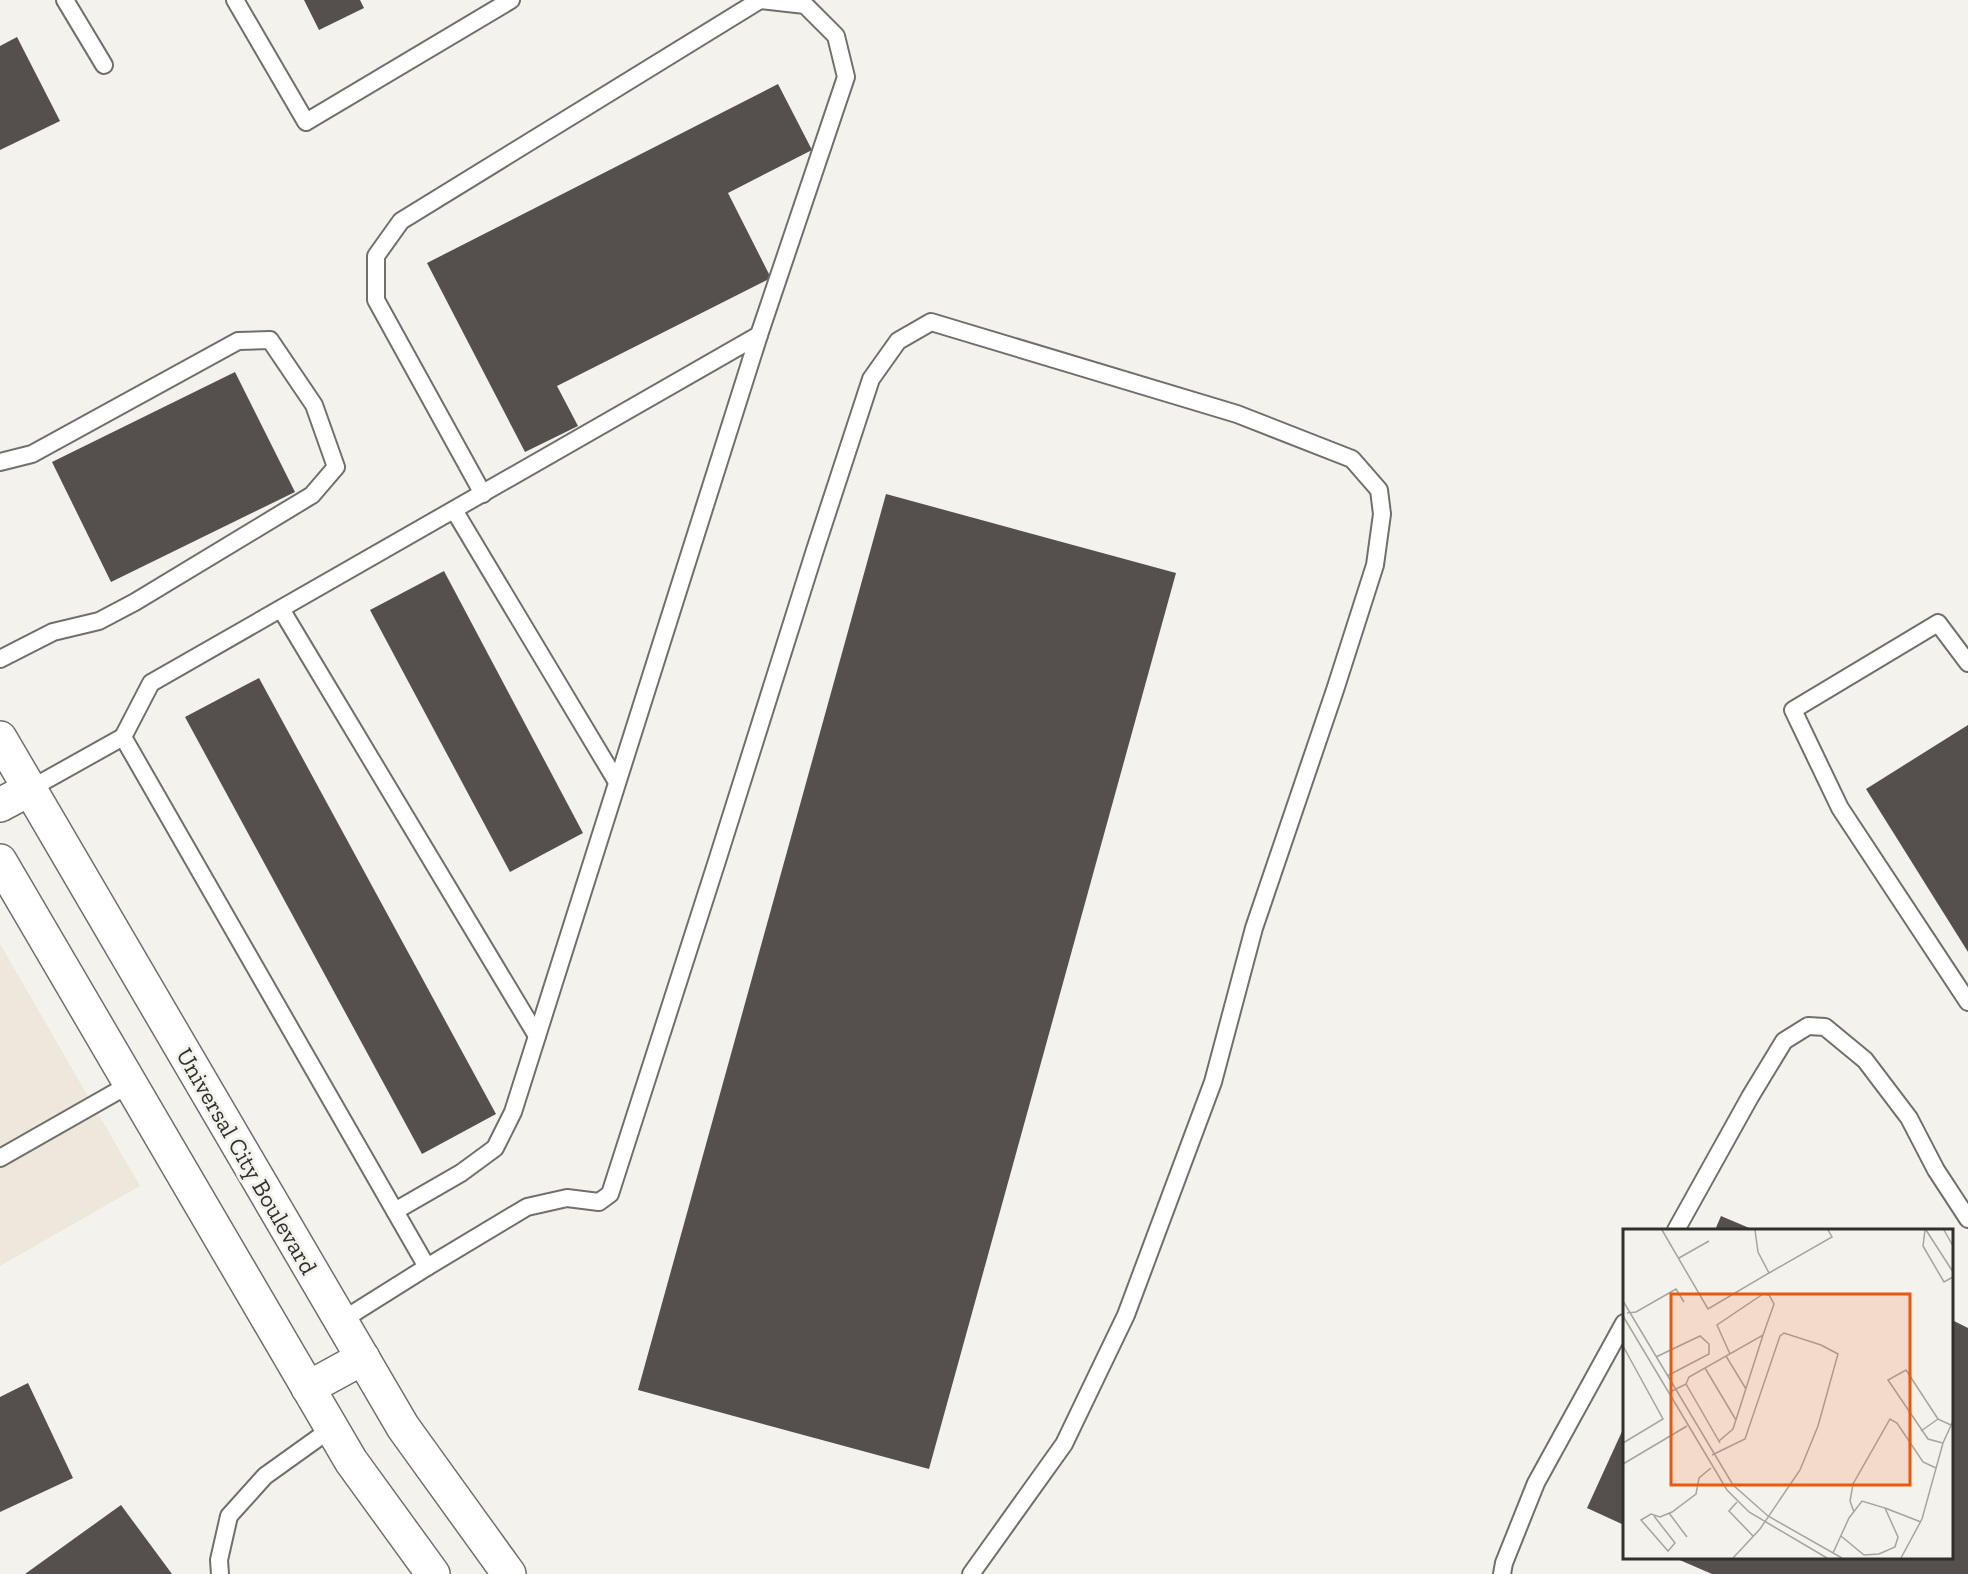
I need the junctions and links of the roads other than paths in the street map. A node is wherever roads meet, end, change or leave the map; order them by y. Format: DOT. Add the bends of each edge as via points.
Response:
graph roads {
  1 [pos="65,0"];
  2 [pos="235,0"];
  3 [pos="511,0"];
  4 [pos="760,0"];
  5 [pos="104,65"];
  6 [pos="759,335"];
  7 [pos="0,462"];
  8 [pos="483,494"];
  9 [pos="454,510"];
  10 [pos="281,609"];
  11 [pos="0,659"];
  12 [pos="1968,663"];
  13 [pos="123,737"];
  14 [pos="0,738"];
  15 [pos="617,782"];
  16 [pos="30,789"];
  17 [pos="0,805"];
  18 [pos="0,861"];
  19 [pos="1968,1002"];
  20 [pos="537,1036"];
  21 [pos="130,1084"];
  22 [pos="0,1158"];
  23 [pos="395,1211"];
  24 [pos="1968,1219"];
  25 [pos="1677,1229"];
  26 [pos="427,1267"];
  27 [pos="341,1321"];
  28 [pos="1623,1325"];
  29 [pos="363,1358"];
  30 [pos="308,1388"];
  31 [pos="332,1428"];
  32 [pos="220,1574"];
  33 [pos="433,1574"];
  34 [pos="509,1574"];
  35 [pos="971,1574"];
  36 [pos="1502,1574"];
  1 -- 5 [label="lane"];
  2 -- 3 [label="lane" via="306,122"];
  4 -- 6 [label="lane" via="805,5 836,36 846,77"];
  4 -- 8 [label="lane" via="401,221 376,256 376,300"];
  6 -- 8 [label="lane"];
  6 -- 15 [label="lane"];
  7 -- 11 [label="lane" via="32,454 238,341 270,340 314,405 336,467 312,495 135,602 99,621 53,632"];
  8 -- 9 [label="lane"];
  9 -- 10 [label="lane"];
  9 -- 15 [label="lane"];
  10 -- 13 [label="lane" via="151,683"];
  10 -- 20 [label="lane"];
  12 -- 19 [label="lane" via="1938,623 1793,710 1840,808"];
  13 -- 16 [label="lane"];
  13 -- 23 [label="lane"];
  14 -- 16 [label="street, Universal City Boulevard"];
  15 -- 20 [label="lane"];
  16 -- 17 [label="street"];
  16 -- 27 [label="street, Universal City Boulevard"];
  18 -- 21 [label="street"];
  20 -- 23 [label="lane" via="513,1112 495,1148"];
  21 -- 22 [label="lane"];
  21 -- 30 [label="street"];
  23 -- 26 [label="lane"];
  24 -- 25 [label="lane" via="1909,1118 1865,1060 1825,1028 1808,1026 1784,1041"];
  26 -- 27 [label="lane"];
  26 -- 35 [label="lane" via="527,1207 567,1198 599,1202 610,1194 871,379 898,341 931,322 1237,414 1352,459 1379,490 1382,514 1375,565 1254,928 1213,1082 1126,1315 1064,1444"];
  27 -- 29 [label="street, Universal City Boulevard"];
  28 -- 36 [label="lane" via="1536,1483"];
  29 -- 30 [label="street"];
  29 -- 34 [label="street, Universal City Boulevard" via="403,1427"];
  30 -- 31 [label="street"];
  31 -- 32 [label="lane" via="265,1476 230,1516 219,1560"];
  31 -- 33 [label="street" via="351,1461"];
}
